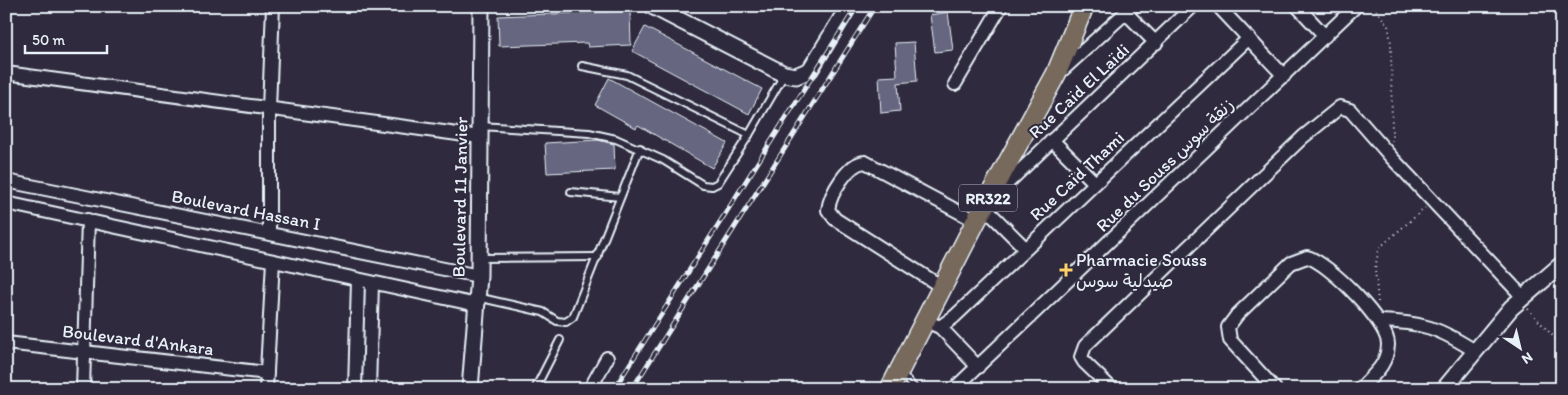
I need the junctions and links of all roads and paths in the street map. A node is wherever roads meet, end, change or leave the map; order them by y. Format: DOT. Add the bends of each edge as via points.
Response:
graph roads {
  1 [pos="273,6"];
  2 [pos="481,6"];
  3 [pos="652,6"];
  4 [pos="1001,6"];
  5 [pos="1084,6"];
  6 [pos="1193,6"];
  7 [pos="1218,6"];
  8 [pos="1297,6"];
  9 [pos="1356,6"];
  10 [pos="1373,6"];
  11 [pos="846,8"];
  12 [pos="1129,10"];
  13 [pos="1325,36"];
  14 [pos="1249,38"];
  15 [pos="1156,42"];
  16 [pos="582,66"];
  17 [pos="6,73"];
  18 [pos="784,74"];
  19 [pos="1056,74"];
  20 [pos="1284,76"];
  21 [pos="956,84"];
  22 [pos="269,108"];
  23 [pos="480,131"];
  24 [pos="750,135"];
  25 [pos="1052,140"];
  26 [pos="640,148"];
  27 [pos="1392,158"];
  28 [pos="6,181"];
  29 [pos="1095,183"];
  30 [pos="571,192"];
  31 [pos="620,197"];
  32 [pos="1433,202"];
  33 [pos="6,203"];
  34 [pos="983,209"];
  35 [pos="88,220"];
  36 [pos="269,232"];
  37 [pos="1025,248"];
  38 [pos="598,257"];
  39 [pos="479,258"];
  40 [pos="272,260"];
  41 [pos="1562,264"];
  42 [pos="479,276"];
  43 [pos="358,280"];
  44 [pos="372,283"];
  45 [pos="942,287"];
  46 [pos="1522,299"];
  47 [pos="477,301"];
  48 [pos="1379,321"];
  49 [pos="932,324"];
  50 [pos="560,340"];
  51 [pos="6,342"];
  52 [pos="1562,346"];
  53 [pos="1475,351"];
  54 [pos="84,352"];
  55 [pos="608,358"];
  56 [pos="978,367"];
  57 [pos="899,371"];
  58 [pos="266,373"];
  59 [pos="356,374"];
  60 [pos="369,374"];
  61 [pos="83,389"];
  62 [pos="266,389"];
  63 [pos="355,389"];
  64 [pos="369,389"];
  65 [pos="470,389"];
  66 [pos="535,389"];
  67 [pos="590,389"];
  68 [pos="890,389"];
  69 [pos="914,389"];
  70 [pos="954,389"];
  71 [pos="1112,389"];
  72 [pos="1276,389"];
  73 [pos="1360,389"];
  74 [pos="1444,389"];
  1 -- 22 [label="street"];
  2 -- 23 [label="street, Boulevard 11 Janvier"];
  3 -- 18 [label="street"];
  4 -- 21 [label="street"];
  5 -- 19 [label="main road, RR322"];
  6 -- 15 [label="street, Rue Caïd El Laïdi"];
  7 -- 14 [label="street"];
  8 -- 13 [label="street"];
  9 -- 13 [label="street, Rue du Souss زنقة سوس"];
  10 -- 27 [label="path" via="1388,25 1391,43"];
  11 -- 18 [label="street" via="810,70 796,76"];
  12 -- 15 [label="street"];
  12 -- 19 [label="street"];
  13 -- 20 [label="street, Rue du Souss زنقة سوس"];
  14 -- 20 [label="street"];
  14 -- 29 [label="street, Rue Caïd Thami"];
  15 -- 25 [label="street, Rue Caïd El Laïdi"];
  16 -- 24 [label="lane" via="628,75"];
  17 -- 22 [label="street"];
  18 -- 24 [label="lane"];
  19 -- 34 [label="main road, RR322"];
  20 -- 56 [label="street, Rue du Souss زنقة سوس"];
  22 -- 23 [label="street"];
  22 -- 36 [label="street"];
  23 -- 26 [label="lane" via="589,133"];
  23 -- 39 [label="street, Boulevard 11 Janvier"];
  24 -- 26 [label="lane" via="718,183 712,186 703,185"];
  25 -- 29 [label="street"];
  25 -- 34 [label="street, Rue Caïd El Laïdi"];
  26 -- 31 [label="lane"];
  27 -- 32 [label="street"];
  27 -- 71 [label="street" via="1346,107 1331,113 1085,346 1081,357 1084,362"];
  28 -- 36 [label="street, Boulevard Hassan I"];
  29 -- 37 [label="street, Rue Caïd Thami"];
  30 -- 31 [label="lane"];
  31 -- 38 [label="lane"];
  32 -- 46 [label="street"];
  32 -- 48 [label="path" via="1379,248 1375,270"];
  33 -- 35 [label="street"];
  34 -- 37 [label="street"];
  34 -- 45 [label="main road, RR322"];
  34 -- 45 [label="street" via="865,162 854,166 831,199 828,210 835,218"];
  35 -- 40 [label="street"];
  35 -- 54 [label="street"];
  36 -- 42 [label="street, Boulevard Hassan I"];
  37 -- 49 [label="street, Rue Caïd Thami" via="954,318"];
  38 -- 39 [label="lane"];
  38 -- 47 [label="lane" via="573,317 566,322 557,321 543,312"];
  39 -- 42 [label="street, Boulevard 11 Janvier"];
  40 -- 43 [label="street"];
  40 -- 58 [label="street"];
  41 -- 46 [label="street"];
  42 -- 47 [label="street, Boulevard 11 Janvier"];
  43 -- 44 [label="street"];
  43 -- 59 [label="street"];
  44 -- 47 [label="street"];
  44 -- 60 [label="street"];
  45 -- 49 [label="main road, RR322"];
  46 -- 52 [label="path"];
  46 -- 53 [label="street"];
  47 -- 65 [label="street, Boulevard 11 Janvier"];
  48 -- 53 [label="street" via="1428,326"];
  48 -- 72 [label="street" via="1321,264 1309,258 1296,259 1228,327 1230,340"];
  48 -- 73 [label="street" via="1387,335 1387,354 1379,371"];
  49 -- 56 [label="street"];
  49 -- 57 [label="main road, RR322"];
  50 -- 66 [label="lane"];
  51 -- 54 [label="street, Boulevard d'Ankara"];
  53 -- 74 [label="street"];
  54 -- 58 [label="street, Boulevard d'Ankara"];
  54 -- 61 [label="street"];
  55 -- 67 [label="street"];
  56 -- 70 [label="street, Rue du Souss زنقة سوس"];
  57 -- 68 [label="main road, RR322"];
  57 -- 69 [label="lane"];
  58 -- 62 [label="street"];
  59 -- 60 [label="street"];
  59 -- 63 [label="street"];
  60 -- 64 [label="street"];
}
